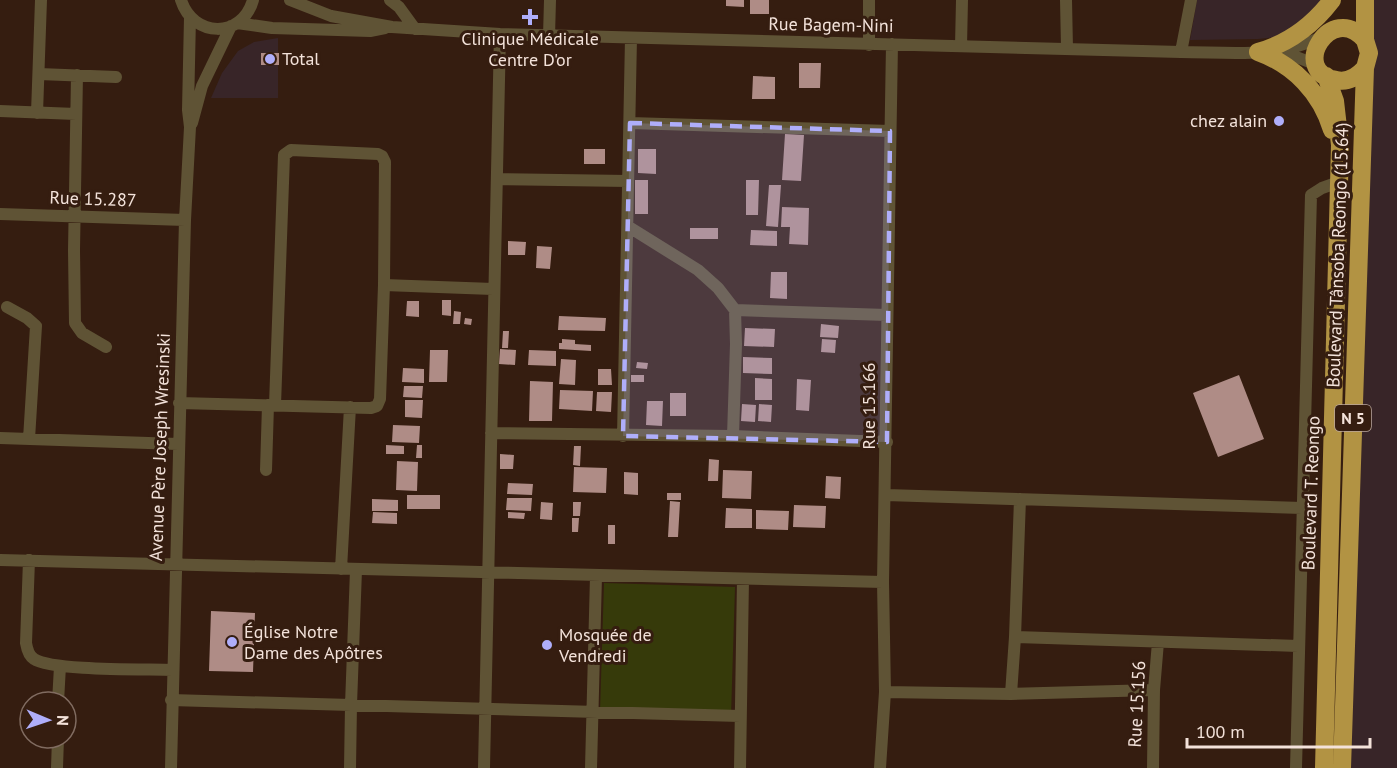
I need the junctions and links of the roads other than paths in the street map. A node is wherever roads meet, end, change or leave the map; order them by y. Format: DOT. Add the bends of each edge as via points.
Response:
graph roads {
  1 [pos="41,0"];
  2 [pos="181,0"];
  3 [pos="253,0"];
  4 [pos="290,0"];
  5 [pos="390,0"];
  6 [pos="550,0"];
  7 [pos="869,0"];
  8 [pos="962,0"];
  9 [pos="1066,0"];
  10 [pos="1191,0"];
  11 [pos="1334,0"];
  12 [pos="1365,0"];
  13 [pos="190,17"];
  14 [pos="234,25"];
  15 [pos="393,27"];
  16 [pos="415,29"];
  17 [pos="500,34"];
  18 [pos="549,36"];
  19 [pos="1321,36"];
  20 [pos="631,38"];
  21 [pos="1365,40"];
  22 [pos="892,44"];
  23 [pos="869,45"];
  24 [pos="961,46"];
  25 [pos="1067,48"];
  26 [pos="1181,52"];
  27 [pos="1264,52"];
  28 [pos="1365,68"];
  29 [pos="1321,71"];
  30 [pos="39,74"];
  31 [pos="77,75"];
  32 [pos="116,77"];
  33 [pos="0,111"];
  34 [pos="37,112"];
  35 [pos="76,114"];
  36 [pos="630,123"];
  37 [pos="190,127"];
  38 [pos="890,131"];
  39 [pos="1339,173"];
  40 [pos="497,179"];
  41 [pos="628,181"];
  42 [pos="0,213"];
  43 [pos="74,216"];
  44 [pos="185,220"];
  45 [pos="628,227"];
  46 [pos="384,285"];
  47 [pos="493,290"];
  48 [pos="7,308"];
  49 [pos="735,310"];
  50 [pos="887,315"];
  51 [pos="106,348"];
  52 [pos="179,403"];
  53 [pos="272,405"];
  54 [pos="350,407"];
  55 [pos="491,433"];
  56 [pos="624,436"];
  57 [pos="733,436"];
  58 [pos="0,438"];
  59 [pos="29,439"];
  60 [pos="887,442"];
  61 [pos="178,444"];
  62 [pos="266,470"];
  63 [pos="886,495"];
  64 [pos="1020,499"];
  65 [pos="1302,508"];
  66 [pos="0,560"];
  67 [pos="29,560"];
  68 [pos="175,565"];
  69 [pos="341,569"];
  70 [pos="356,570"];
  71 [pos="487,573"];
  72 [pos="596,576"];
  73 [pos="743,579"];
  74 [pos="883,582"];
  75 [pos="1015,637"];
  76 [pos="1158,642"];
  77 [pos="1298,646"];
  78 [pos="60,666"];
  79 [pos="172,670"];
  80 [pos="59,690"];
  81 [pos="1154,690"];
  82 [pos="885,692"];
  83 [pos="1011,694"];
  84 [pos="171,700"];
  85 [pos="351,705"];
  86 [pos="484,709"];
  87 [pos="591,712"];
  88 [pos="740,716"];
  89 [pos="58,750"];
  90 [pos="57,768"];
  91 [pos="171,768"];
  92 [pos="350,768"];
  93 [pos="484,768"];
  94 [pos="591,768"];
  95 [pos="740,768"];
  96 [pos="880,768"];
  97 [pos="1153,768"];
  98 [pos="1296,768"];
  99 [pos="1324,768"];
  100 [pos="1342,768"];
  1 -- 30 [label="street"];
  2 -- 13 [label="street"];
  3 -- 14 [label="street, Avenue Père Joseph Wresinski" via="245,16"];
  4 -- 15 [label="street" via="331,15"];
  5 -- 16 [label="street"];
  6 -- 18 [label="street"];
  7 -- 23 [label="street"];
  8 -- 24 [label="street"];
  9 -- 25 [label="street"];
  10 -- 26 [label="street"];
  11 -- 19 [label="highway, N 5"];
  11 -- 27 [label="highway" via="1302,32"];
  12 -- 21 [label="highway, Boulevard Tânsoba Reongo (15.64) / N 5"];
  13 -- 14 [label="street" via="209,28"];
  13 -- 37 [label="street, Avenue Père Joseph Wresinski"];
  14 -- 15 [label="street" via="370,31"];
  14 -- 37 [label="street, Avenue Père Joseph Wresinski" via="202,86"];
  15 -- 16 [label="street, Rue Bagem-Nini"];
  16 -- 17 [label="street, Rue Bagem-Nini"];
  17 -- 18 [label="street, Rue Bagem-Nini"];
  17 -- 40 [label="street"];
  18 -- 20 [label="street, Rue Bagem-Nini"];
  19 -- 21 [label="highway" via="1336,27 1350,28"];
  19 -- 27 [label="street" via="1301,46"];
  19 -- 29 [label="highway, N 5" via="1315,51"];
  20 -- 23 [label="street, Rue Bagem-Nini"];
  20 -- 36 [label="street"];
  21 -- 28 [label="highway, Boulevard Tânsoba Reongo (15.64) / N 5" via="1369,53"];
  22 -- 23 [label="street, Rue Bagem-Nini"];
  22 -- 24 [label="street, Rue Bagem-Nini"];
  22 -- 38 [label="street, Rue 15.166"];
  24 -- 25 [label="street, Rue Bagem-Nini"];
  25 -- 26 [label="street, Rue Bagem-Nini"];
  26 -- 27 [label="street, Rue Bagem-Nini"];
  27 -- 29 [label="street" via="1299,58"];
  27 -- 39 [label="highway" via="1285,64 1314,91 1331,126"];
  28 -- 29 [label="highway" via="1347,81"];
  28 -- 100 [label="highway, Boulevard Tânsoba Reongo (15.64) / N 5"];
  29 -- 39 [label="highway, Boulevard T. Reongo / N 5" via="1336,109"];
  30 -- 31 [label="street"];
  30 -- 34 [label="street"];
  31 -- 32 [label="street"];
  31 -- 35 [label="street"];
  33 -- 34 [label="street"];
  34 -- 35 [label="street"];
  35 -- 43 [label="street"];
  36 -- 38 [label="street"];
  36 -- 41 [label="street"];
  37 -- 44 [label="street, Avenue Père Joseph Wresinski"];
  38 -- 50 [label="street, Rue 15.166"];
  39 -- 65 [label="street" via="1311,195"];
  39 -- 99 [label="highway, Boulevard T. Reongo / N 5"];
  40 -- 41 [label="street"];
  40 -- 47 [label="street"];
  41 -- 45 [label="street"];
  42 -- 43 [label="street, Rue 15.287"];
  43 -- 44 [label="street, Rue 15.287"];
  43 -- 51 [label="street" via="75,323 82,333"];
  44 -- 52 [label="street, Avenue Père Joseph Wresinski"];
  45 -- 49 [label="street" via="698,270"];
  45 -- 56 [label="street"];
  46 -- 47 [label="street"];
  46 -- 53 [label="street" via="382,156 287,151"];
  46 -- 54 [label="street" via="380,399 371,408"];
  47 -- 55 [label="street"];
  48 -- 59 [label="street" via="36,326"];
  49 -- 50 [label="street"];
  49 -- 57 [label="street"];
  50 -- 60 [label="street, Rue 15.166"];
  52 -- 53 [label="street"];
  52 -- 61 [label="street, Avenue Père Joseph Wresinski"];
  53 -- 54 [label="street"];
  53 -- 62 [label="street"];
  54 -- 69 [label="street"];
  55 -- 56 [label="street"];
  55 -- 71 [label="street"];
  56 -- 57 [label="street"];
  57 -- 60 [label="street"];
  58 -- 59 [label="street"];
  59 -- 61 [label="street"];
  60 -- 63 [label="street, Rue 15.166"];
  61 -- 68 [label="street, Avenue Père Joseph Wresinski"];
  63 -- 64 [label="street"];
  63 -- 74 [label="street, Rue 15.166"];
  64 -- 65 [label="street"];
  64 -- 75 [label="street"];
  65 -- 77 [label="street"];
  66 -- 67 [label="street"];
  67 -- 68 [label="street"];
  67 -- 78 [label="street" via="28,653 34,660"];
  68 -- 69 [label="street"];
  68 -- 79 [label="street, Avenue Père Joseph Wresinski"];
  69 -- 70 [label="street"];
  70 -- 71 [label="street"];
  70 -- 85 [label="street"];
  71 -- 72 [label="street"];
  71 -- 86 [label="street"];
  72 -- 73 [label="street"];
  72 -- 87 [label="street"];
  73 -- 74 [label="street"];
  73 -- 88 [label="street"];
  74 -- 82 [label="street, Rue 15.166"];
  75 -- 76 [label="street"];
  75 -- 83 [label="street"];
  76 -- 77 [label="street"];
  76 -- 81 [label="street, Rue 15.156"];
  77 -- 98 [label="street"];
  78 -- 79 [label="street"];
  78 -- 80 [label="street"];
  79 -- 84 [label="street, Avenue Père Joseph Wresinski"];
  81 -- 83 [label="street"];
  81 -- 97 [label="street, Rue 15.156"];
  82 -- 83 [label="street"];
  82 -- 96 [label="street, Rue 15.166"];
  84 -- 85 [label="street"];
  84 -- 91 [label="street, Avenue Père Joseph Wresinski"];
  85 -- 86 [label="street"];
  85 -- 92 [label="street"];
  86 -- 87 [label="street"];
  86 -- 93 [label="street"];
  87 -- 88 [label="street"];
  87 -- 94 [label="street"];
  88 -- 95 [label="street"];
  89 -- 90 [label="street"];
}
